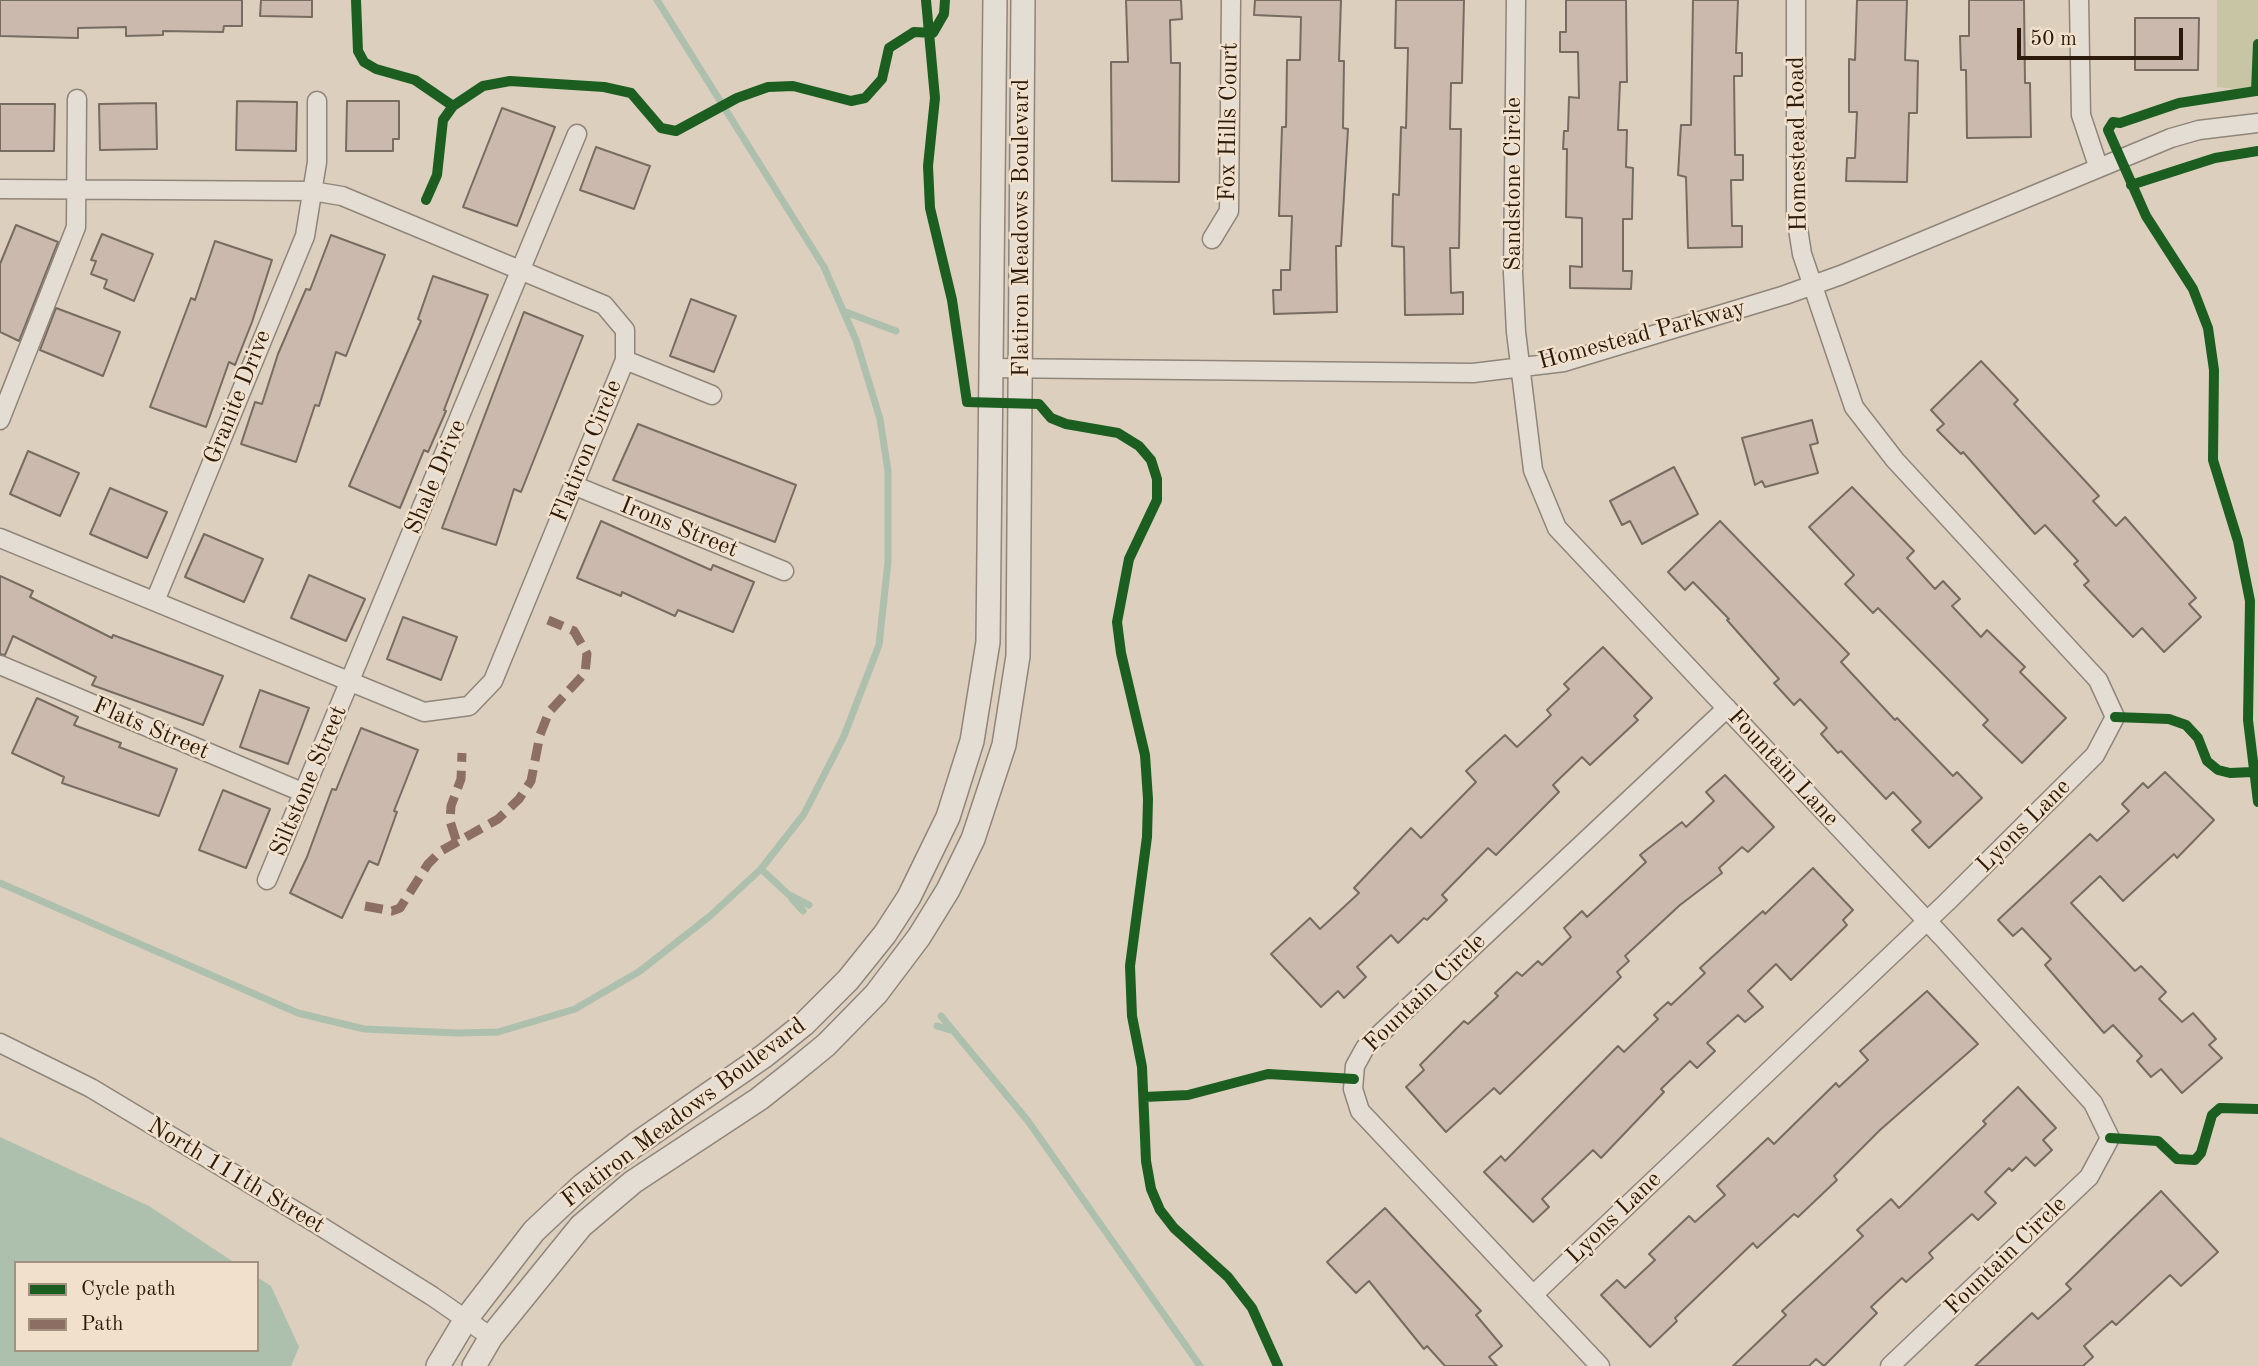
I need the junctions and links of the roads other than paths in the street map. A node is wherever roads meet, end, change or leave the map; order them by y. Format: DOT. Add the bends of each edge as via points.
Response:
graph roads {
  1 [pos="995,0"];
  2 [pos="1023,0"];
  3 [pos="1231,0"];
  4 [pos="1516,0"];
  5 [pos="1796,0"];
  6 [pos="2079,0"];
  7 [pos="77,99"];
  8 [pos="317,101"];
  9 [pos="2258,123"];
  10 [pos="578,134"];
  11 [pos="2098,166"];
  12 [pos="0,189"];
  13 [pos="77,189"];
  14 [pos="312,191"];
  15 [pos="1212,239"];
  16 [pos="521,272"];
  17 [pos="1813,285"];
  18 [pos="625,360"];
  19 [pos="1519,367"];
  20 [pos="992,368"];
  21 [pos="1021,368"];
  22 [pos="712,395"];
  23 [pos="0,420"];
  24 [pos="573,485"];
  25 [pos="0,538"];
  26 [pos="785,571"];
  27 [pos="155,601"];
  28 [pos="0,665"];
  29 [pos="351,682"];
  30 [pos="1727,708"];
  31 [pos="302,792"];
  32 [pos="267,880"];
  33 [pos="1927,920"];
  34 [pos="0,1043"];
  35 [pos="2110,1138"];
  36 [pos="1533,1295"];
  37 [pos="466,1319"];
  38 [pos="491,1337"];
  39 [pos="439,1366"];
  40 [pos="474,1366"];
  41 [pos="1600,1366"];
  42 [pos="1891,1366"];
  1 -- 20 [label="street, Flatiron Meadows Boulevard"];
  2 -- 21 [label="street, Flatiron Meadows Boulevard"];
  3 -- 15 [label="street, Fox Hills Court" via="1229,211"];
  4 -- 19 [label="street, Sandstone Circle" via="1513,274"];
  5 -- 17 [label="street, Homestead Road" via="1796,216"];
  6 -- 11 [label="street" via="2080,105"];
  7 -- 13 [label="street"];
  8 -- 14 [label="street, Granite Drive"];
  9 -- 11 [label="street, Homestead Parkway" via="2199,130"];
  10 -- 16 [label="street, Shale Drive"];
  11 -- 17 [label="street, Homestead Parkway"];
  12 -- 13 [label="street, Flatiron Circle"];
  13 -- 14 [label="street, Flatiron Circle"];
  13 -- 23 [label="street" via="76,227"];
  14 -- 16 [label="street, Flatiron Circle" via="342,196"];
  14 -- 27 [label="street, Granite Drive" via="304,236"];
  16 -- 18 [label="street, Flatiron Circle" via="604,305 625,330"];
  16 -- 29 [label="street, Shale Drive"];
  17 -- 19 [label="street, Homestead Parkway" via="1564,362"];
  17 -- 33 [label="street, Lyons Lane" via="1854,407 1895,460 2098,680 2115,718 2095,755"];
  18 -- 22 [label="street"];
  18 -- 24 [label="street, Flatiron Circle"];
  19 -- 21 [label="street, Homestead Parkway" via="1473,373"];
  19 -- 30 [label="street, Fountain Lane" via="1533,470 1557,528"];
  20 -- 21 [label="street, Homestead Parkway"];
  20 -- 37 [label="street, Flatiron Meadows Boulevard" via="988,642 980,708 948,817 909,897 848,980 804,1024 583,1185 534,1231"];
  21 -- 38 [label="street, Flatiron Meadows Boulevard" via="1015,685 991,793 948,890 899,966 826,1045 759,1099 633,1182 581,1226"];
  24 -- 26 [label="street, Irons Street"];
  24 -- 29 [label="street, Flatiron Circle" via="494,681 469,706 424,712"];
  25 -- 27 [label="street, Flatiron Circle"];
  27 -- 29 [label="street, Flatiron Circle"];
  28 -- 31 [label="street, Flats Street"];
  29 -- 31 [label="street, Siltstone Street"];
  30 -- 33 [label="street, Fountain Lane"];
  30 -- 36 [label="street, Fountain Circle" via="1365,1048 1354,1066 1353,1089 1360,1111"];
  31 -- 32 [label="street, Siltstone Street"];
  33 -- 35 [label="street, Fountain Lane" via="2093,1102"];
  33 -- 36 [label="street, Lyons Lane"];
  34 -- 37 [label="street, North 111th Street" via="91,1088"];
  35 -- 42 [label="street, Fountain Circle" via="2090,1177"];
  36 -- 41 [label="street, Fountain Circle"];
  37 -- 38 [label="street, North 111th Street"];
  37 -- 39 [label="street"];
  38 -- 40 [label="street"];
}
